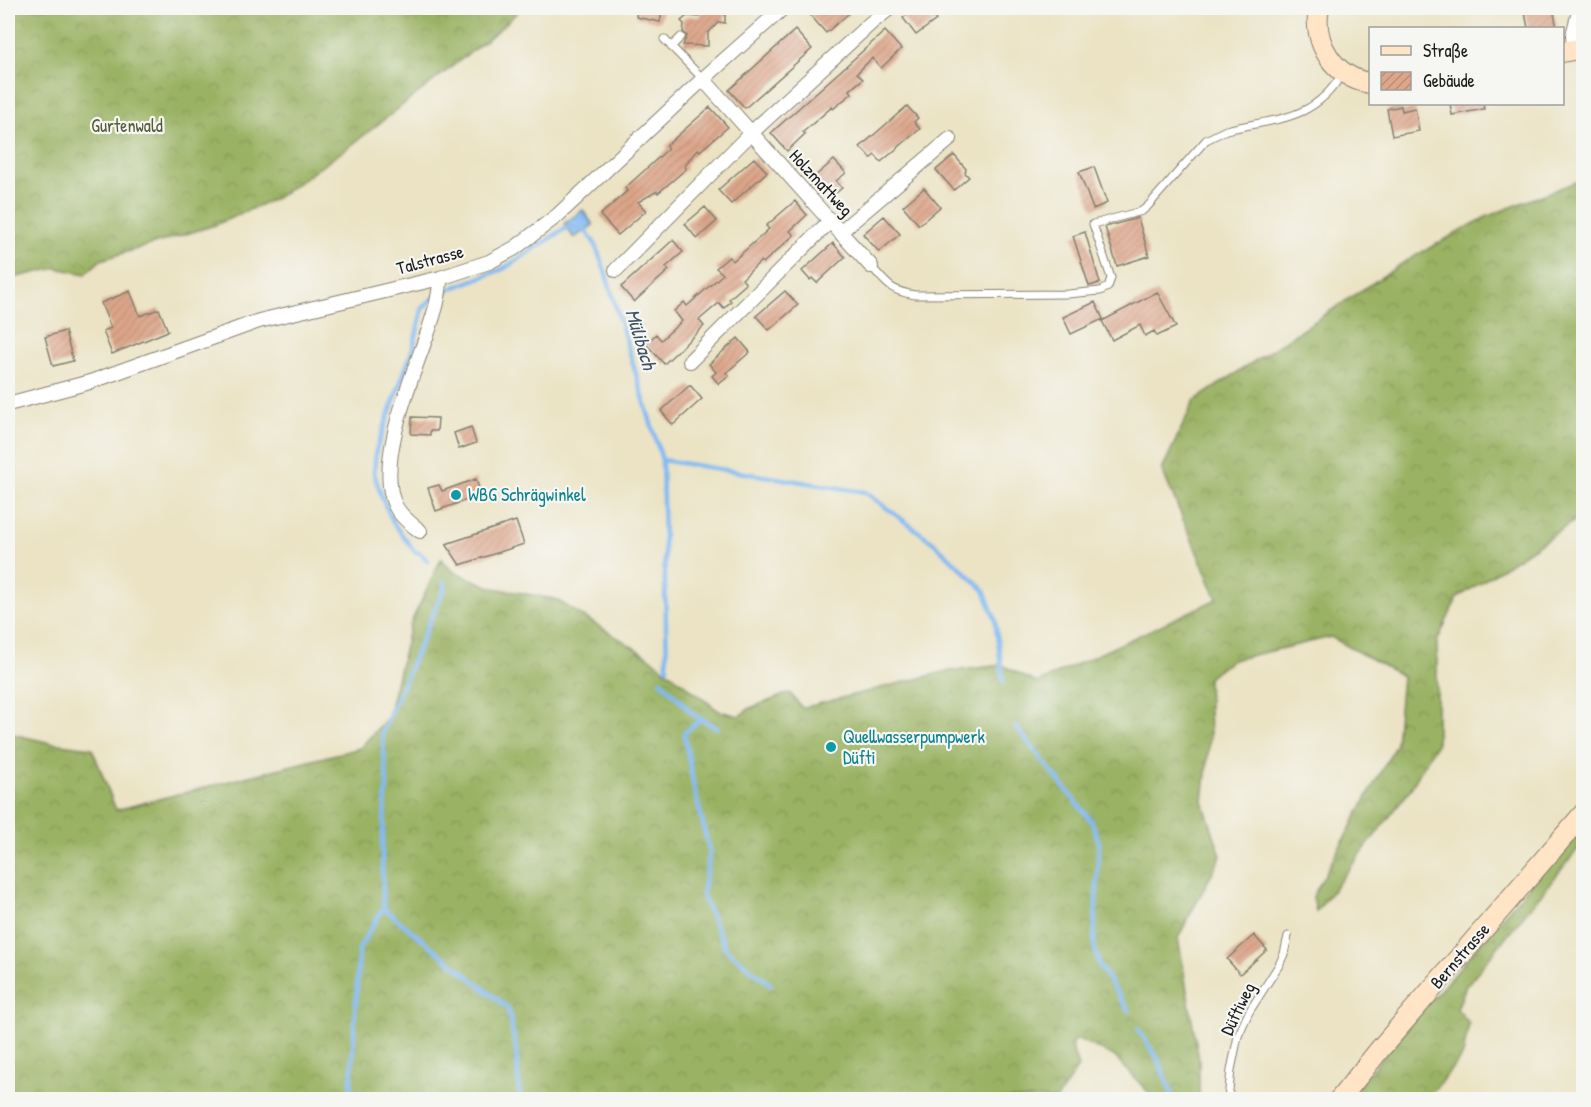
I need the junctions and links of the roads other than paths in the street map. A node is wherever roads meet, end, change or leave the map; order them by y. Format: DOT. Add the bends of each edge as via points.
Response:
graph roads {
  1 [pos="783,8"];
  2 [pos="890,8"];
  3 [pos="1319,8"];
  4 [pos="1580,8"];
  5 [pos="681,38"];
  6 [pos="664,39"];
  7 [pos="671,46"];
  8 [pos="1574,49"];
  9 [pos="1343,72"];
  10 [pos="703,79"];
  11 [pos="1369,82"];
  12 [pos="751,133"];
  13 [pos="950,139"];
  14 [pos="830,221"];
  15 [pos="840,232"];
  16 [pos="871,266"];
  17 [pos="616,270"];
  18 [pos="439,290"];
  19 [pos="690,361"];
  20 [pos="8,404"];
  21 [pos="420,531"];
  22 [pos="1584,813"];
  23 [pos="1288,936"];
  24 [pos="1228,1100"];
  25 [pos="1339,1100"];
  1 -- 10 [label="street, Talstrasse"];
  2 -- 12 [label="street"];
  3 -- 9 [label="street" via="1319,38 1331,61"];
  4 -- 8 [label="street" via="1573,35"];
  5 -- 7 [label="lane"];
  6 -- 7 [label="lane"];
  7 -- 10 [label="lane"];
  9 -- 11 [label="street"];
  9 -- 16 [label="lane" via="1322,100 1300,113 1226,130 1206,140 1142,211 1093,224 1111,278 1100,291 915,295 886,284"];
  10 -- 12 [label="street, Holzmattweg"];
  10 -- 18 [label="street, Talstrasse" via="535,234"];
  12 -- 14 [label="street, Holzmattweg"];
  12 -- 17 [label="street"];
  13 -- 15 [label="street, Holzmattweg"];
  14 -- 15 [label="street, Holzmattweg"];
  14 -- 19 [label="street"];
  15 -- 16 [label="street"];
  18 -- 20 [label="street, Talstrasse" via="259,321 90,382"];
  18 -- 21 [label="street" via="402,408 388,476 395,506"];
  22 -- 25 [label="street, Bernstrasse"];
  23 -- 24 [label="lane, Düftiweg" via="1279,965 1238,1036"];
}
